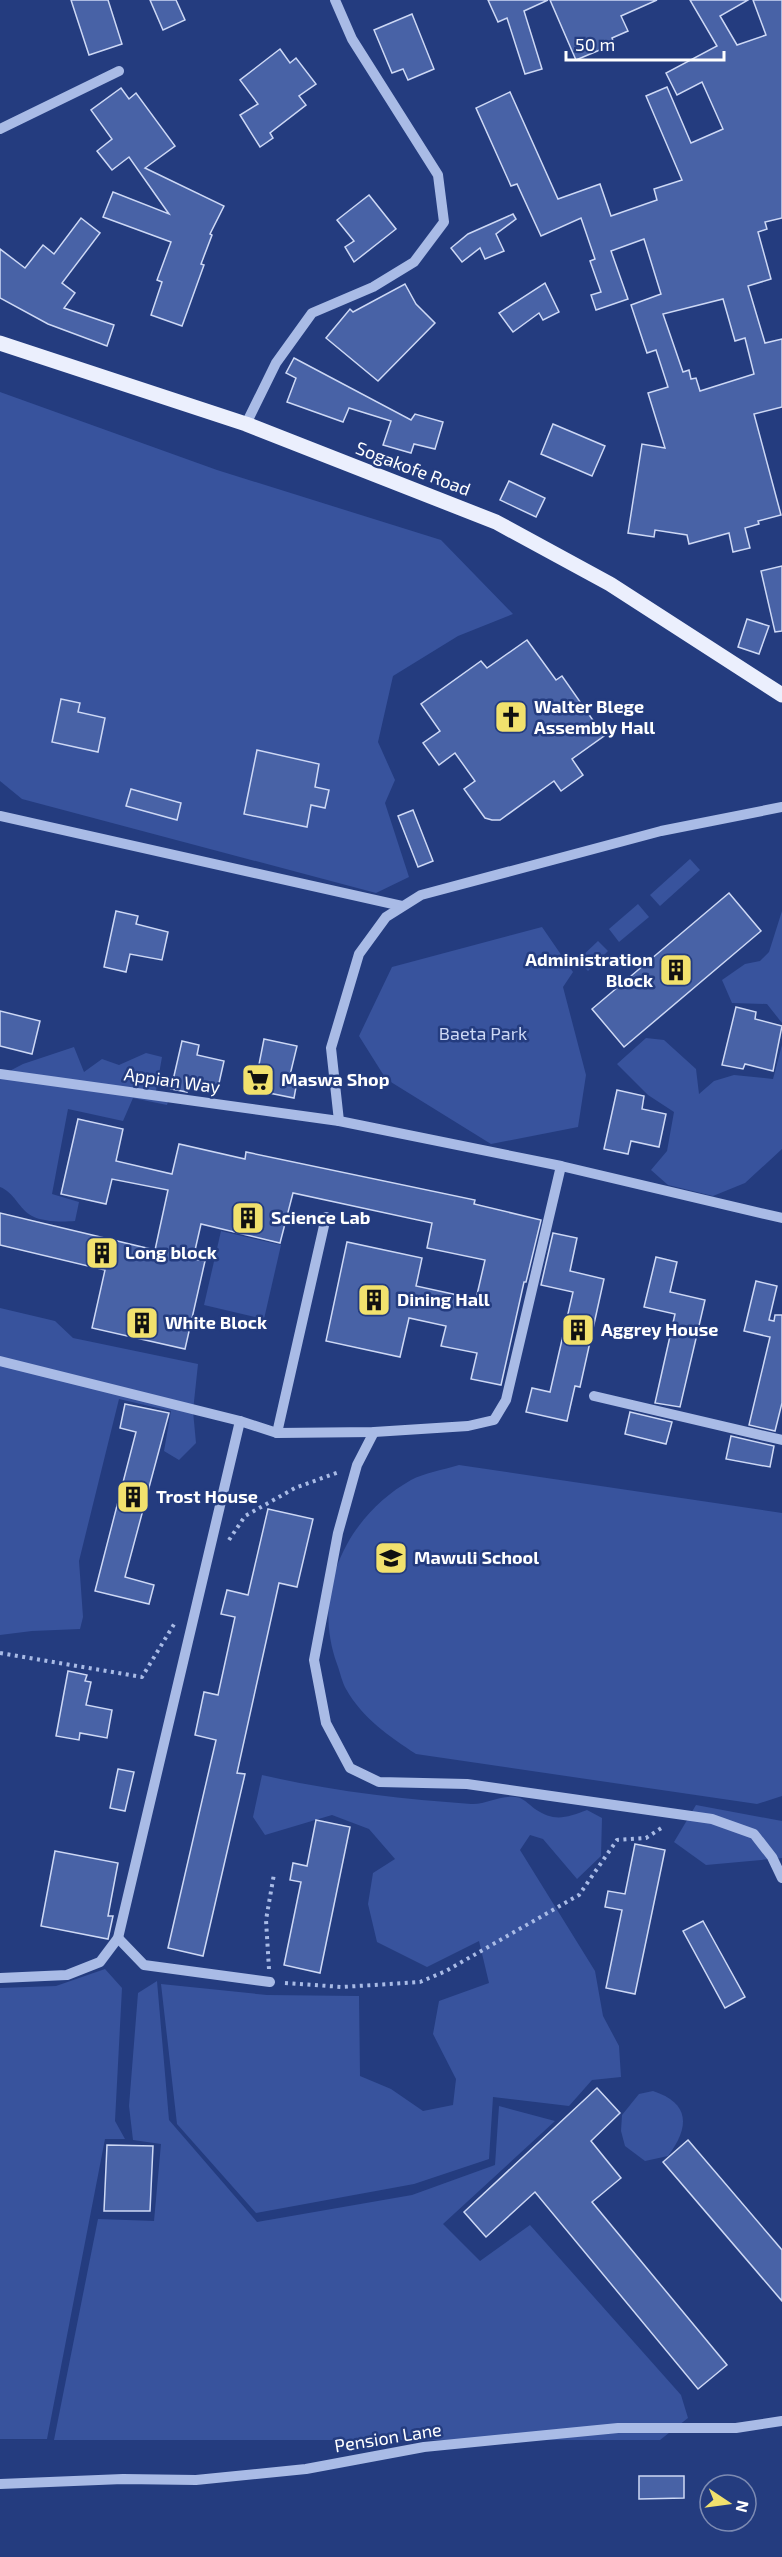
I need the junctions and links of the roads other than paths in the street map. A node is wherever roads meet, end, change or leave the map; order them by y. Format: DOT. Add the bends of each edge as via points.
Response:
graph roads {
  1 [pos="335,0"];
  2 [pos="119,71"];
  3 [pos="0,129"];
  4 [pos="0,342"];
  5 [pos="246,424"];
  6 [pos="782,694"];
  7 [pos="782,807"];
  8 [pos="0,816"];
  9 [pos="402,906"];
  10 [pos="0,1074"];
  11 [pos="339,1121"];
  12 [pos="561,1166"];
  13 [pos="326,1217"];
  14 [pos="782,1218"];
  15 [pos="0,1361"];
  16 [pos="594,1396"];
  17 [pos="240,1421"];
  18 [pos="374,1432"];
  19 [pos="277,1433"];
  20 [pos="782,1440"];
  21 [pos="782,1878"];
  22 [pos="118,1938"];
  23 [pos="0,1978"];
  24 [pos="270,1982"];
  25 [pos="782,2421"];
  26 [pos="0,2484"];
  1 -- 5 [label="street" via="352,39 438,176 444,222 414,262 373,287 312,313 276,363"];
  2 -- 3 [label="street"];
  4 -- 5 [label="main road, Sogakofe Road"];
  5 -- 6 [label="main road, Sogakofe Road" via="496,522 610,584"];
  7 -- 9 [label="street" via="661,831 421,895"];
  8 -- 9 [label="street"];
  9 -- 11 [label="street" via="386,917 359,954 331,1048"];
  10 -- 11 [label="street, Appian Way"];
  11 -- 12 [label="street, Appian Way"];
  12 -- 14 [label="street, Appian Way"];
  12 -- 18 [label="street" via="506,1400 494,1420 468,1426"];
  13 -- 19 [label="street"];
  15 -- 17 [label="street"];
  16 -- 20 [label="street"];
  17 -- 19 [label="street"];
  17 -- 22 [label="street"];
  18 -- 19 [label="street"];
  18 -- 21 [label="street" via="357,1465 338,1533 314,1660 326,1723 350,1768 380,1782 467,1784 712,1819 754,1834"];
  22 -- 23 [label="street" via="100,1962 68,1975"];
  22 -- 24 [label="street" via="144,1965"];
  25 -- 26 [label="street, Pension Lane" via="736,2428 618,2428 424,2447 306,2469 196,2480"];
}
